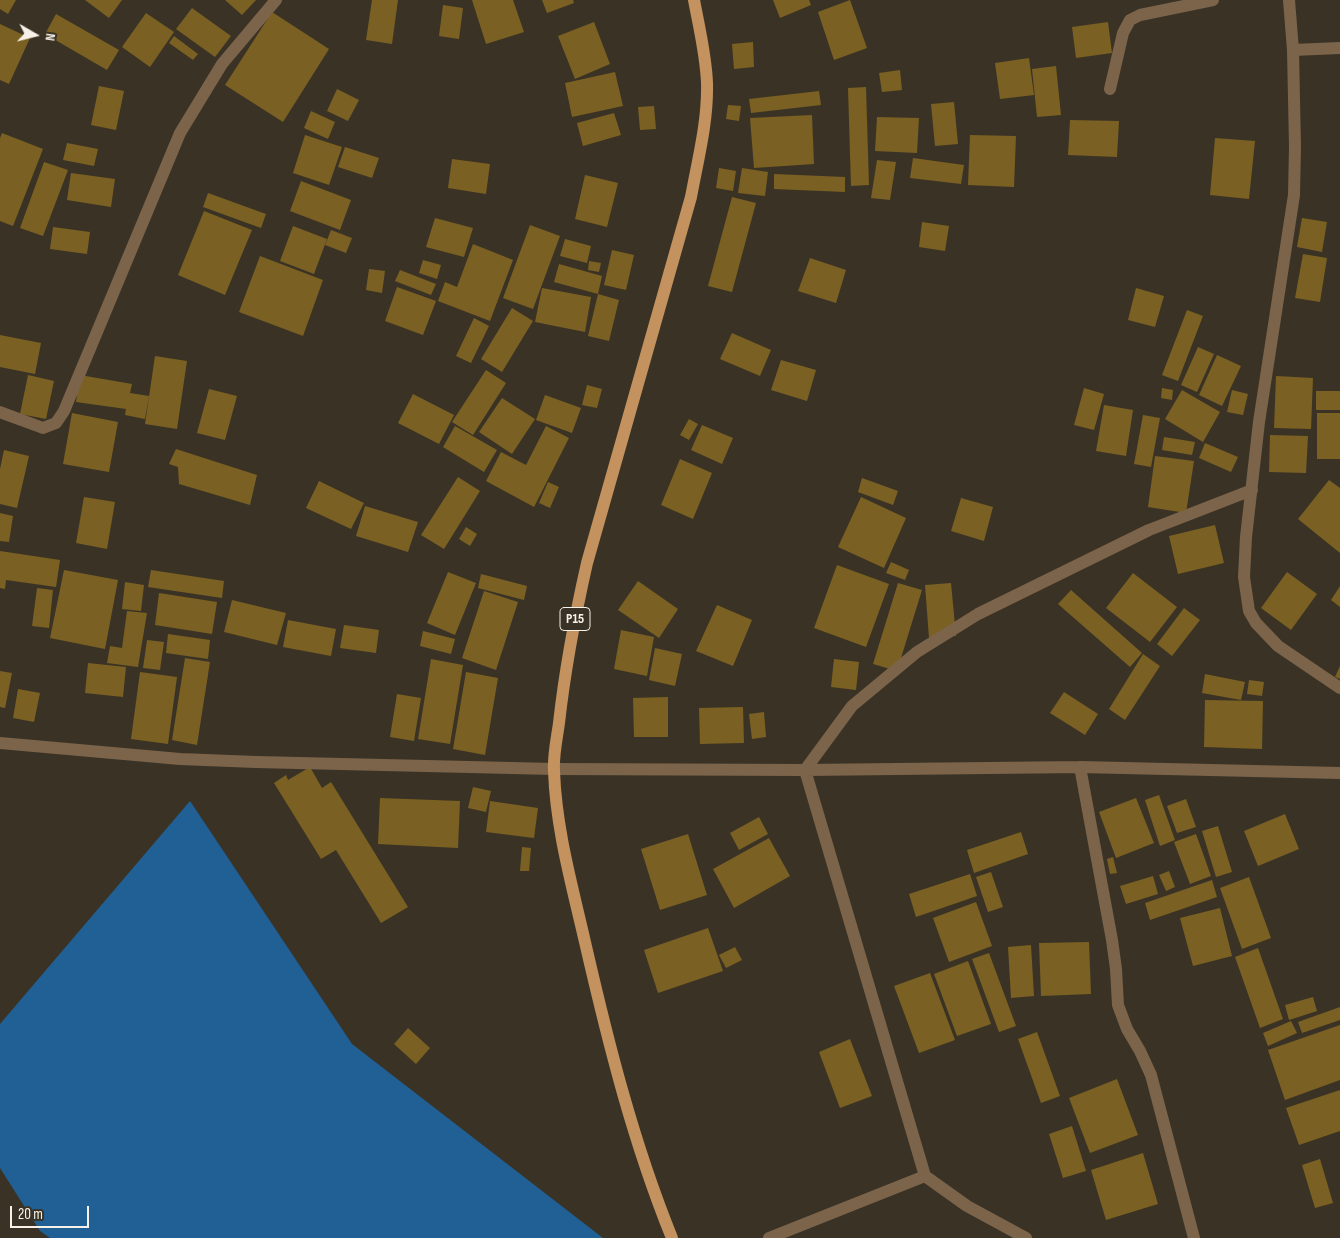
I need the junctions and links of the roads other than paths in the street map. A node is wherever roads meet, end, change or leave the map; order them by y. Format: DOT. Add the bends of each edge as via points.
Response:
graph roads {
  1 [pos="276,0"];
  2 [pos="694,0"];
  3 [pos="1213,0"];
  4 [pos="1288,0"];
  5 [pos="1340,48"];
  6 [pos="1293,50"];
  7 [pos="1110,90"];
  8 [pos="0,412"];
  9 [pos="1252,490"];
  10 [pos="1340,688"];
  11 [pos="0,742"];
  12 [pos="1080,767"];
  13 [pos="554,769"];
  14 [pos="806,770"];
  15 [pos="1340,773"];
  16 [pos="925,1176"];
  17 [pos="672,1238"];
  18 [pos="769,1238"];
  19 [pos="1026,1238"];
  20 [pos="1194,1238"];
  1 -- 8 [label="street" via="222,64 180,133 64,411 56,422 43,428"];
  2 -- 13 [label="main road, P15" via="707,83 702,139 691,196 587,563 574,620"];
  3 -- 7 [label="street" via="1140,15 1130,20 1123,33"];
  4 -- 6 [label="street"];
  5 -- 6 [label="street"];
  6 -- 9 [label="street" via="1294,195 1259,422"];
  9 -- 10 [label="street" via="1244,577 1249,611 1278,646"];
  9 -- 14 [label="street" via="1149,530 955,628 917,652 852,706"];
  11 -- 13 [label="street" via="180,759"];
  12 -- 14 [label="street"];
  12 -- 15 [label="street"];
  12 -- 20 [label="street" via="1112,940 1118,1005 1151,1076"];
  13 -- 14 [label="street"];
  13 -- 17 [label="main road, P15" via="558,820 618,1079"];
  14 -- 16 [label="street"];
  16 -- 18 [label="street"];
  16 -- 19 [label="street" via="968,1206"];
}
